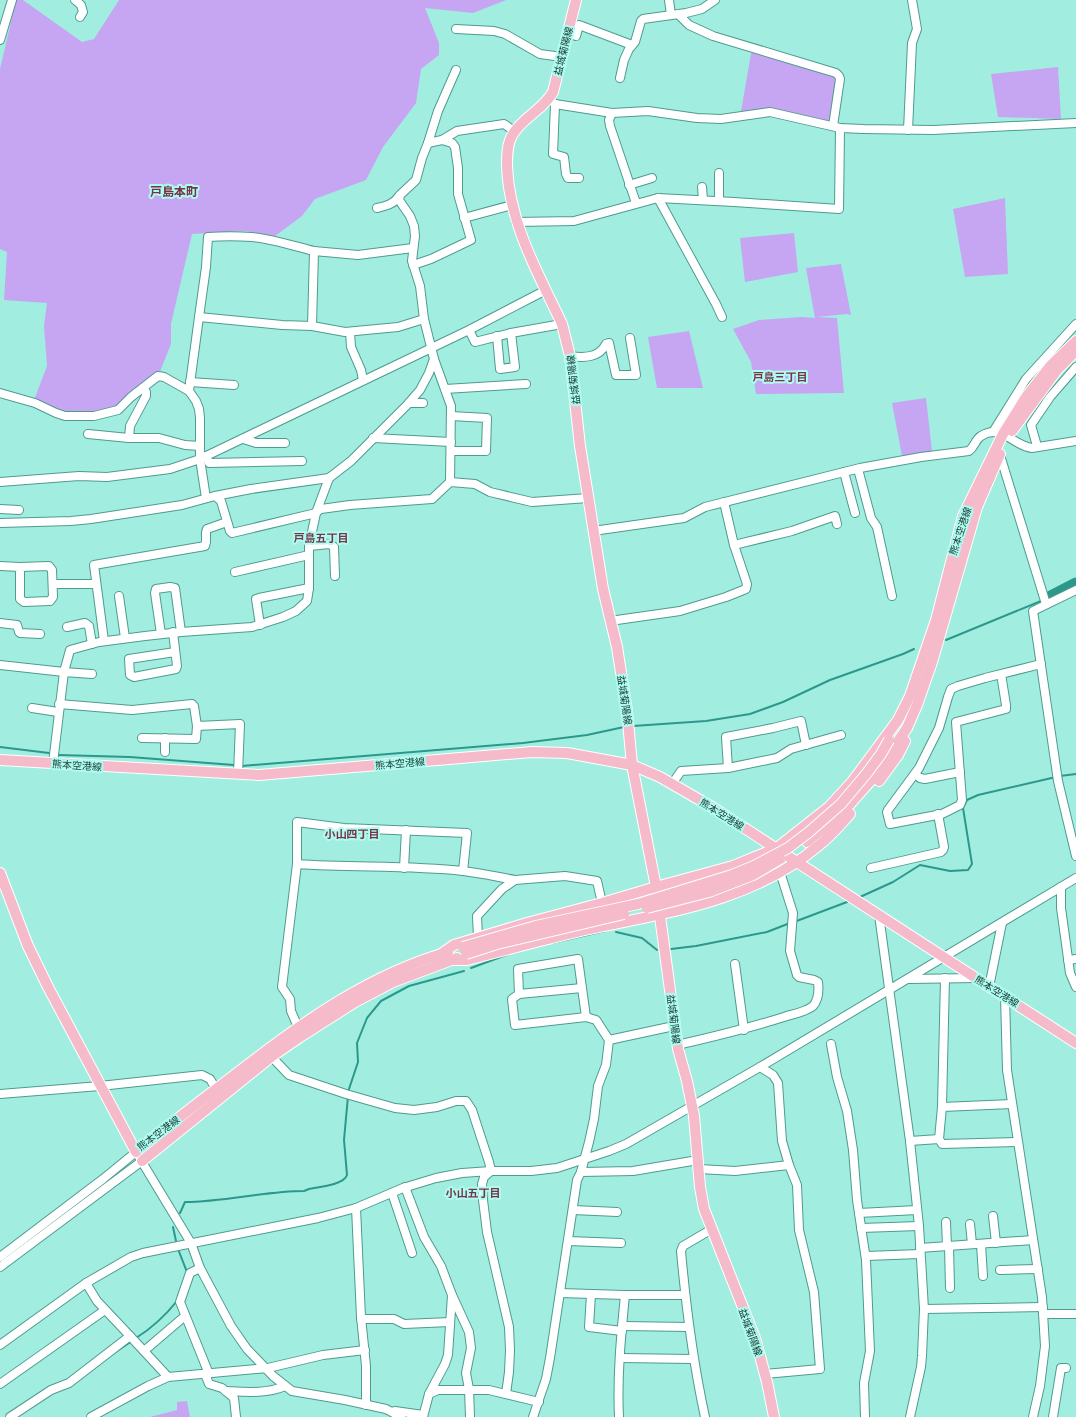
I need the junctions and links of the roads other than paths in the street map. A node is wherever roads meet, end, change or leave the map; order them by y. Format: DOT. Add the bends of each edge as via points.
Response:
graph roads {
  1 [pos="12,0"];
  2 [pos="75,0"];
  3 [pos="576,0"];
  4 [pos="669,0"];
  5 [pos="715,0"];
  6 [pos="912,0"];
  7 [pos="675,14"];
  8 [pos="80,17"];
  9 [pos="456,29"];
  10 [pos="568,33"];
  11 [pos="0,40"];
  12 [pos="632,45"];
  13 [pos="562,57"];
  14 [pos="456,70"];
  15 [pos="620,78"];
  16 [pos="552,101"];
  17 [pos="612,113"];
  18 [pos="1076,123"];
  19 [pos="837,127"];
  20 [pos="908,130"];
  21 [pos="514,131"];
  22 [pos="442,140"];
  23 [pos="428,142"];
  24 [pos="719,173"];
  25 [pos="579,178"];
  26 [pos="652,178"];
  27 [pos="629,185"];
  28 [pos="702,187"];
  29 [pos="399,196"];
  30 [pos="658,198"];
  31 [pos="703,200"];
  32 [pos="719,201"];
  33 [pos="512,204"];
  34 [pos="636,204"];
  35 [pos="377,208"];
  36 [pos="464,218"];
  37 [pos="516,222"];
  38 [pos="413,248"];
  39 [pos="314,251"];
  40 [pos="413,265"];
  41 [pos="546,290"];
  42 [pos="200,317"];
  43 [pos="722,317"];
  44 [pos="424,319"];
  45 [pos="562,324"];
  46 [pos="1076,324"];
  47 [pos="312,326"];
  48 [pos="469,330"];
  49 [pos="350,332"];
  50 [pos="511,333"];
  51 [pos="497,336"];
  52 [pos="630,338"];
  53 [pos="1076,341"];
  54 [pos="431,348"];
  55 [pos="1076,351"];
  56 [pos="570,356"];
  57 [pos="434,359"];
  58 [pos="1076,367"];
  59 [pos="363,380"];
  60 [pos="190,382"];
  61 [pos="526,384"];
  62 [pos="234,385"];
  63 [pos="143,388"];
  64 [pos="445,389"];
  65 [pos="189,391"];
  66 [pos="0,393"];
  67 [pos="409,403"];
  68 [pos="423,403"];
  69 [pos="451,416"];
  70 [pos="88,434"];
  71 [pos="1001,434"];
  72 [pos="129,438"];
  73 [pos="373,438"];
  74 [pos="243,439"];
  75 [pos="1076,440"];
  76 [pos="285,442"];
  77 [pos="451,442"];
  78 [pos="200,446"];
  79 [pos="1037,446"];
  80 [pos="451,451"];
  81 [pos="998,451"];
  82 [pos="203,458"];
  83 [pos="302,461"];
  84 [pos="858,469"];
  85 [pos="844,472"];
  86 [pos="329,478"];
  87 [pos="0,482"];
  88 [pos="450,482"];
  89 [pos="215,496"];
  90 [pos="206,498"];
  91 [pos="588,498"];
  92 [pos="724,502"];
  93 [pos="0,509"];
  94 [pos="19,510"];
  95 [pos="316,513"];
  96 [pos="855,513"];
  97 [pos="227,522"];
  98 [pos="0,523"];
  99 [pos="837,524"];
  100 [pos="593,531"];
  101 [pos="734,545"];
  102 [pos="309,546"];
  103 [pos="309,555"];
  104 [pos="0,566"];
  105 [pos="20,567"];
  106 [pos="235,572"];
  107 [pos="335,576"];
  108 [pos="53,584"];
  109 [pos="96,584"];
  110 [pos="309,588"];
  111 [pos="1076,590"];
  112 [pos="119,596"];
  113 [pos="892,596"];
  114 [pos="1046,604"];
  115 [pos="610,620"];
  116 [pos="0,623"];
  117 [pos="260,625"];
  118 [pos="67,627"];
  119 [pos="177,632"];
  120 [pos="40,634"];
  121 [pos="161,634"];
  122 [pos="125,638"];
  123 [pos="104,641"];
  124 [pos="92,644"];
  125 [pos="175,652"];
  126 [pos="1041,664"];
  127 [pos="0,665"];
  128 [pos="64,672"];
  129 [pos="92,674"];
  130 [pos="1000,674"];
  131 [pos="32,708"];
  132 [pos="59,708"];
  133 [pos="897,721"];
  134 [pos="197,726"];
  135 [pos="907,727"];
  136 [pos="842,735"];
  137 [pos="142,738"];
  138 [pos="165,738"];
  139 [pos="892,742"];
  140 [pos="806,745"];
  141 [pos="165,752"];
  142 [pos="0,760"];
  143 [pos="52,763"];
  144 [pos="632,765"];
  145 [pos="728,768"];
  146 [pos="960,772"];
  147 [pos="238,774"];
  148 [pos="915,774"];
  149 [pos="672,784"];
  150 [pos="938,814"];
  151 [pos="406,830"];
  152 [pos="777,848"];
  153 [pos="1076,856"];
  154 [pos="797,862"];
  155 [pos="297,864"];
  156 [pos="404,868"];
  157 [pos="871,868"];
  158 [pos="463,871"];
  159 [pos="780,872"];
  160 [pos="0,873"];
  161 [pos="1076,878"];
  162 [pos="515,880"];
  163 [pos="656,887"];
  164 [pos="1061,887"];
  165 [pos="602,903"];
  166 [pos="660,915"];
  167 [pos="879,915"];
  168 [pos="1002,923"];
  169 [pos="478,938"];
  170 [pos="465,951"];
  171 [pos="442,954"];
  172 [pos="945,957"];
  173 [pos="451,960"];
  174 [pos="1072,960"];
  175 [pos="735,964"];
  176 [pos="945,978"];
  177 [pos="976,978"];
  178 [pos="907,979"];
  179 [pos="990,987"];
  180 [pos="1076,987"];
  181 [pos="582,988"];
  182 [pos="890,989"];
  183 [pos="518,994"];
  184 [pos="1005,996"];
  185 [pos="586,1017"];
  186 [pos="674,1026"];
  187 [pos="298,1027"];
  188 [pos="744,1030"];
  189 [pos="609,1040"];
  190 [pos="1076,1043"];
  191 [pos="830,1044"];
  192 [pos="677,1045"];
  193 [pos="268,1054"];
  194 [pos="760,1067"];
  195 [pos="100,1086"];
  196 [pos="216,1089"];
  197 [pos="0,1094"];
  198 [pos="1012,1104"];
  199 [pos="692,1105"];
  200 [pos="942,1107"];
  201 [pos="939,1139"];
  202 [pos="910,1141"];
  203 [pos="1017,1142"];
  204 [pos="139,1157"];
  205 [pos="585,1160"];
  206 [pos="698,1164"];
  207 [pos="789,1165"];
  208 [pos="491,1171"];
  209 [pos="581,1172"];
  210 [pos="405,1187"];
  211 [pos="392,1192"];
  212 [pos="356,1208"];
  213 [pos="572,1210"];
  214 [pos="917,1210"];
  215 [pos="616,1212"];
  216 [pos="859,1213"];
  217 [pos="993,1216"];
  218 [pos="946,1222"];
  219 [pos="970,1224"];
  220 [pos="919,1226"];
  221 [pos="861,1228"];
  222 [pos="712,1230"];
  223 [pos="1033,1240"];
  224 [pos="568,1241"];
  225 [pos="621,1242"];
  226 [pos="191,1243"];
  227 [pos="996,1243"];
  228 [pos="972,1244"];
  229 [pos="981,1244"];
  230 [pos="948,1246"];
  231 [pos="920,1251"];
  232 [pos="412,1253"];
  233 [pos="866,1256"];
  234 [pos="0,1257"];
  235 [pos="0,1267"];
  236 [pos="200,1268"];
  237 [pos="1038,1269"];
  238 [pos="1000,1270"];
  239 [pos="983,1276"];
  240 [pos="86,1283"];
  241 [pos="950,1288"];
  242 [pos="560,1293"];
  243 [pos="592,1294"];
  244 [pos="452,1295"];
  245 [pos="625,1295"];
  246 [pos="684,1295"];
  247 [pos="924,1309"];
  248 [pos="105,1310"];
  249 [pos="1043,1310"];
  250 [pos="1076,1314"];
  251 [pos="185,1316"];
  252 [pos="361,1319"];
  253 [pos="450,1322"];
  254 [pos="689,1327"];
  255 [pos="622,1328"];
  256 [pos="132,1339"];
  257 [pos="0,1345"];
  258 [pos="365,1350"];
  259 [pos="144,1351"];
  260 [pos="620,1358"];
  261 [pos="693,1359"];
  262 [pos="268,1368"];
  263 [pos="1061,1368"];
  264 [pos="207,1374"];
  265 [pos="765,1374"];
  266 [pos="168,1377"];
  267 [pos="0,1384"];
  268 [pos="285,1386"];
  269 [pos="469,1389"];
  270 [pos="226,1391"];
  271 [pos="429,1394"];
  272 [pos="506,1394"];
  273 [pos="539,1402"];
  274 [pos="366,1405"];
  275 [pos="386,1409"];
  276 [pos="423,1416"];
  277 [pos="10,1417"];
  278 [pos="91,1417"];
  279 [pos="236,1417"];
  280 [pos="401,1417"];
  281 [pos="470,1417"];
  282 [pos="533,1417"];
  283 [pos="619,1417"];
  284 [pos="704,1417"];
  285 [pos="774,1417"];
  286 [pos="865,1417"];
  287 [pos="910,1417"];
  288 [pos="1033,1417"];
  289 [pos="1053,1417"];
  1 -- 11 [label="street"];
  2 -- 8 [label="street" via="81,5 83,12"];
  3 -- 10 [label="main road, 益城菊陽線"];
  4 -- 7 [label="street"];
  5 -- 7 [label="street" via="702,9"];
  6 -- 20 [label="street" via="917,29 912,43"];
  7 -- 12 [label="street" via="643,19"];
  7 -- 19 [label="street" via="689,25 713,36 836,73 840,79"];
  9 -- 13 [label="street" via="494,31 505,34 540,54"];
  10 -- 12 [label="street" via="576,36 579,25"];
  10 -- 13 [label="main road, 益城菊陽線"];
  12 -- 15 [label="street" via="624,60"];
  13 -- 16 [label="main road, 益城菊陽線"];
  14 -- 23 [label="street"];
  16 -- 17 [label="street"];
  16 -- 21 [label="main road, 益城菊陽線"];
  16 -- 25 [label="street" via="553,154 564,157 567,177"];
  17 -- 19 [label="street" via="648,111 721,120 770,112"];
  17 -- 27 [label="street" via="610,126"];
  18 -- 20 [label="street"];
  19 -- 20 [label="street"];
  19 -- 32 [label="street" via="839,209"];
  21 -- 22 [label="street" via="504,124 457,131"];
  21 -- 33 [label="main road, 益城菊陽線" via="509,142 507,159"];
  22 -- 23 [label="street"];
  22 -- 36 [label="street" via="452,143 455,147 458,194"];
  23 -- 29 [label="street" via="416,180"];
  24 -- 32 [label="street"];
  26 -- 27 [label="street"];
  27 -- 34 [label="street"];
  28 -- 31 [label="street"];
  29 -- 35 [label="street" via="390,205"];
  29 -- 38 [label="street" via="414,226"];
  30 -- 31 [label="street"];
  30 -- 34 [label="street"];
  30 -- 43 [label="street"];
  31 -- 32 [label="street"];
  33 -- 36 [label="street"];
  33 -- 37 [label="main road, 益城菊陽線"];
  34 -- 37 [label="street" via="574,221"];
  36 -- 40 [label="street" via="471,240"];
  37 -- 41 [label="main road, 益城菊陽線"];
  38 -- 39 [label="street" via="358,255"];
  38 -- 40 [label="street"];
  39 -- 42 [label="street" via="253,237 208,237"];
  39 -- 47 [label="street"];
  40 -- 44 [label="street" via="420,286"];
  41 -- 45 [label="main road, 益城菊陽線"];
  41 -- 48 [label="street"];
  42 -- 47 [label="street"];
  42 -- 60 [label="street"];
  44 -- 49 [label="street" via="398,327"];
  44 -- 54 [label="street"];
  45 -- 50 [label="street"];
  45 -- 56 [label="main road, 益城菊陽線"];
  46 -- 71 [label="street" via="1026,379"];
  47 -- 49 [label="street"];
  48 -- 51 [label="street" via="475,342"];
  48 -- 54 [label="street"];
  49 -- 59 [label="street" via="351,347"];
  50 -- 51 [label="street"];
  50 -- 51 [label="street" via="515,367 500,369"];
  52 -- 56 [label="street" via="636,375 616,374 607,344 599,353 580,358"];
  53 -- 71 [label="main road, 熊本空港線" via="1033,387"];
  54 -- 57 [label="street"];
  54 -- 59 [label="street"];
  55 -- 71 [label="main road, 熊本空港線" via="1057,370 1027,410"];
  56 -- 91 [label="main road, 益城菊陽線"];
  57 -- 64 [label="street"];
  57 -- 67 [label="street" via="430,373"];
  58 -- 79 [label="street" via="1050,397 1031,425"];
  59 -- 74 [label="street"];
  60 -- 62 [label="street"];
  60 -- 65 [label="street"];
  61 -- 64 [label="street"];
  63 -- 65 [label="street" via="161,376"];
  63 -- 66 [label="street" via="118,410 78,416 65,416 35,403"];
  63 -- 72 [label="street" via="146,394 130,426"];
  64 -- 69 [label="street" via="451,406"];
  65 -- 78 [label="street" via="199,409"];
  67 -- 68 [label="street"];
  67 -- 73 [label="street"];
  69 -- 77 [label="street"];
  69 -- 80 [label="street" via="487,418 486,451"];
  70 -- 72 [label="street"];
  71 -- 79 [label="street" via="1026,447"];
  71 -- 81 [label="main road, 熊本空港線"];
  71 -- 84 [label="street" via="983,435 969,450"];
  72 -- 78 [label="street" via="160,438"];
  73 -- 77 [label="street"];
  73 -- 86 [label="street"];
  74 -- 76 [label="street" via="254,442"];
  74 -- 82 [label="street"];
  75 -- 79 [label="street"];
  77 -- 80 [label="street"];
  78 -- 82 [label="street"];
  80 -- 88 [label="street"];
  81 -- 114 [label="street"];
  81 -- 133 [label="main road, 熊本空港線" via="963,516 936,620 910,696"];
  81 -- 135 [label="main road, 熊本空港線" via="977,507 932,662"];
  82 -- 83 [label="street" via="209,463"];
  82 -- 87 [label="street" via="170,469 107,477 79,476"];
  82 -- 90 [label="street"];
  84 -- 85 [label="street"];
  84 -- 113 [label="street" via="871,518 877,527"];
  85 -- 92 [label="street"];
  85 -- 96 [label="street"];
  86 -- 89 [label="street"];
  86 -- 95 [label="street"];
  88 -- 91 [label="street" via="475,484 490,492 532,502"];
  88 -- 95 [label="street" via="432,499 343,506 321,509"];
  89 -- 90 [label="street"];
  89 -- 97 [label="street" via="221,501"];
  90 -- 98 [label="street" via="182,505 72,521"];
  91 -- 100 [label="main road, 益城菊陽線"];
  92 -- 100 [label="street" via="705,507 684,518"];
  92 -- 101 [label="street"];
  93 -- 94 [label="street"];
  95 -- 97 [label="street" via="232,533"];
  95 -- 102 [label="street"];
  97 -- 109 [label="street" via="207,529 205,546 94,565"];
  99 -- 101 [label="street" via="835,516"];
  100 -- 115 [label="main road, 益城菊陽線"];
  101 -- 115 [label="street" via="747,584 745,590 680,611"];
  102 -- 103 [label="street"];
  102 -- 107 [label="street" via="330,544 334,547"];
  103 -- 106 [label="street"];
  103 -- 110 [label="street"];
  104 -- 105 [label="street"];
  105 -- 108 [label="street" via="49,566 52,570"];
  105 -- 108 [label="street" via="20,599 24,602 50,602 53,597"];
  108 -- 109 [label="street"];
  109 -- 123 [label="street"];
  110 -- 117 [label="street" via="307,601 296,611"];
  110 -- 117 [label="street" via="256,600"];
  111 -- 114 [label="street"];
  112 -- 122 [label="street"];
  114 -- 126 [label="street" via="1033,610"];
  115 -- 144 [label="main road, 益城菊陽線" via="627,711"];
  116 -- 120 [label="street" via="17,625 20,633"];
  117 -- 119 [label="street"];
  118 -- 124 [label="street" via="85,623 89,626"];
  119 -- 121 [label="street"];
  119 -- 121 [label="street" via="175,588 156,588"];
  119 -- 125 [label="street"];
  121 -- 122 [label="street"];
  122 -- 123 [label="street"];
  123 -- 124 [label="street"];
  124 -- 128 [label="street" via="70,650"];
  125 -- 125 [label="street" via="176,669 130,675 129,659"];
  126 -- 130 [label="street"];
  126 -- 153 [label="street" via="1057,778"];
  127 -- 128 [label="street"];
  128 -- 129 [label="street"];
  128 -- 132 [label="street"];
  130 -- 146 [label="street" via="1006,709 956,722"];
  130 -- 148 [label="street" via="951,689 939,728"];
  131 -- 132 [label="street"];
  132 -- 134 [label="street" via="132,710 192,704"];
  132 -- 143 [label="street"];
  133 -- 139 [label="main road, 熊本空港線"];
  133 -- 152 [label="main road, 熊本空港線" via="852,782 829,807"];
  134 -- 138 [label="street" via="196,739"];
  134 -- 147 [label="street" via="240,724"];
  135 -- 139 [label="main road, 熊本空港線"];
  135 -- 154 [label="main road, 熊本空港線" via="905,743 880,780 819,846"];
  136 -- 140 [label="street"];
  137 -- 138 [label="street"];
  138 -- 141 [label="street"];
  139 -- 170 [label="main road, 熊本空港線, bridge" via="841,804 788,848 754,866 638,904 536,926"];
  140 -- 145 [label="street" via="791,749 777,758"];
  140 -- 145 [label="street" via="801,721 726,738"];
  142 -- 143 [label="main road, 熊本空港線"];
  143 -- 147 [label="main road, 熊本空港線"];
  144 -- 147 [label="main road, 熊本空港線" via="567,753 532,752 259,775"];
  144 -- 149 [label="main road, 熊本空港線"];
  144 -- 163 [label="main road, 益城菊陽線"];
  145 -- 149 [label="street" via="681,770"];
  146 -- 148 [label="street" via="925,779"];
  146 -- 150 [label="street" via="960,805"];
  148 -- 150 [label="street" via="888,810 890,824"];
  149 -- 152 [label="main road, 熊本空港線"];
  150 -- 157 [label="street" via="944,846 941,852"];
  151 -- 155 [label="street" via="344,828 297,822"];
  151 -- 156 [label="street"];
  151 -- 158 [label="street" via="467,833"];
  152 -- 154 [label="main road, 熊本空港線"];
  152 -- 163 [label="main road, 熊本空港線" via="733,866"];
  154 -- 159 [label="main road, 熊本空港線"];
  154 -- 167 [label="main road, 熊本空港線"];
  155 -- 156 [label="street"];
  155 -- 187 [label="street" via="282,988 290,999"];
  156 -- 158 [label="street"];
  158 -- 162 [label="street"];
  159 -- 166 [label="main road, 熊本空港線" via="758,884 709,902"];
  159 -- 188 [label="street" via="793,913 790,951 797,975 818,982 818,996 813,1006 807,1009"];
  160 -- 195 [label="main road, 熊本空港線" via="28,946"];
  161 -- 164 [label="street"];
  162 -- 165 [label="street" via="565,876 597,881"];
  162 -- 169 [label="street" via="502,889 477,916"];
  163 -- 165 [label="main road, 熊本空港線"];
  163 -- 166 [label="main road, 益城菊陽線"];
  164 -- 168 [label="street"];
  164 -- 174 [label="street" via="1061,908"];
  165 -- 169 [label="main road, 熊本空港線"];
  166 -- 173 [label="main road, 熊本空港線" via="467,960"];
  166 -- 186 [label="main road, 益城菊陽線"];
  167 -- 172 [label="main road, 熊本空港線"];
  167 -- 182 [label="street"];
  168 -- 172 [label="street"];
  168 -- 179 [label="street"];
  169 -- 171 [label="main road, 熊本空港線" via="454,945"];
  170 -- 171 [label="main road, 熊本空港線"];
  170 -- 173 [label="main road, 熊本空港線"];
  171 -- 187 [label="main road, 熊本空港線" via="412,964 360,990"];
  172 -- 177 [label="main road, 熊本空港線"];
  172 -- 178 [label="street"];
  173 -- 193 [label="main road, 熊本空港線" via="393,982"];
  174 -- 180 [label="street" via="1070,972"];
  175 -- 188 [label="street"];
  176 -- 177 [label="street"];
  176 -- 178 [label="street"];
  176 -- 200 [label="street"];
  177 -- 179 [label="main road, 熊本空港線"];
  178 -- 182 [label="street"];
  179 -- 184 [label="main road, 熊本空港線"];
  181 -- 183 [label="street"];
  181 -- 183 [label="street" via="578,959 518,969"];
  181 -- 185 [label="street"];
  182 -- 194 [label="street"];
  182 -- 202 [label="street"];
  183 -- 185 [label="street" via="512,999 515,1025"];
  184 -- 190 [label="main road, 熊本空港線"];
  184 -- 198 [label="street" via="1007,1070"];
  185 -- 189 [label="street" via="596,1020"];
  186 -- 189 [label="street"];
  186 -- 192 [label="main road, 益城菊陽線"];
  187 -- 193 [label="main road, 熊本空港線"];
  188 -- 192 [label="street"];
  189 -- 205 [label="street"];
  191 -- 216 [label="street" via="847,1111"];
  192 -- 199 [label="main road, 益城菊陽線"];
  193 -- 196 [label="main road, 熊本空港線"];
  193 -- 204 [label="main road, 熊本空港線"];
  193 -- 208 [label="street" via="289,1075 395,1108 414,1110 437,1107 456,1100 466,1101 472,1110"];
  194 -- 199 [label="street"];
  194 -- 207 [label="street" via="773,1075 778,1083 782,1141"];
  195 -- 196 [label="street" via="202,1075 210,1079"];
  195 -- 197 [label="street"];
  195 -- 204 [label="main road, 熊本空港線"];
  196 -- 204 [label="main road, 熊本空港線" via="170,1124"];
  198 -- 200 [label="street"];
  198 -- 203 [label="street"];
  199 -- 205 [label="street" via="626,1144"];
  199 -- 206 [label="main road, 益城菊陽線"];
  200 -- 201 [label="street"];
  201 -- 202 [label="street"];
  201 -- 203 [label="street" via="942,1144"];
  202 -- 214 [label="street"];
  203 -- 223 [label="street"];
  204 -- 226 [label="street"];
  204 -- 234 [label="street" via="103,1179"];
  204 -- 235 [label="street"];
  205 -- 208 [label="street" via="557,1168"];
  205 -- 209 [label="street"];
  206 -- 207 [label="street" via="735,1171"];
  206 -- 209 [label="street" via="633,1171"];
  206 -- 222 [label="main road, 益城菊陽線" via="704,1209"];
  207 -- 265 [label="street" via="798,1185 799,1230 814,1292 820,1369"];
  208 -- 210 [label="street" via="462,1173"];
  208 -- 272 [label="street" via="484,1177 482,1184 483,1200 487,1232 509,1327 510,1350"];
  209 -- 213 [label="street" via="577,1180"];
  210 -- 211 [label="street"];
  210 -- 244 [label="street" via="424,1237 441,1266"];
  211 -- 212 [label="street"];
  211 -- 232 [label="street"];
  212 -- 226 [label="street"];
  212 -- 252 [label="street"];
  213 -- 215 [label="street"];
  213 -- 224 [label="street"];
  214 -- 216 [label="street"];
  214 -- 220 [label="street"];
  216 -- 221 [label="street"];
  217 -- 227 [label="street"];
  218 -- 230 [label="street"];
  219 -- 228 [label="street"];
  220 -- 221 [label="street"];
  220 -- 231 [label="street"];
  221 -- 233 [label="street"];
  222 -- 246 [label="street" via="683,1246 681,1251"];
  222 -- 265 [label="main road, 益城菊陽線" via="754,1338"];
  223 -- 227 [label="street"];
  223 -- 237 [label="street"];
  224 -- 225 [label="street" via="603,1245"];
  224 -- 242 [label="street"];
  226 -- 236 [label="street"];
  226 -- 240 [label="street" via="131,1257"];
  227 -- 229 [label="street"];
  228 -- 229 [label="street"];
  228 -- 230 [label="street"];
  229 -- 239 [label="street"];
  230 -- 231 [label="street"];
  230 -- 241 [label="street"];
  231 -- 233 [label="street"];
  231 -- 247 [label="street"];
  233 -- 286 [label="street" via="870,1351 864,1383"];
  236 -- 251 [label="street" via="190,1273 180,1302"];
  236 -- 262 [label="street" via="231,1326 248,1349"];
  237 -- 238 [label="street"];
  237 -- 249 [label="street"];
  240 -- 248 [label="street"];
  240 -- 257 [label="street"];
  242 -- 243 [label="street"];
  242 -- 273 [label="street" via="546,1379"];
  243 -- 245 [label="street"];
  243 -- 255 [label="street" via="589,1327"];
  244 -- 253 [label="street"];
  244 -- 269 [label="street" via="469,1332 471,1348 466,1373"];
  245 -- 246 [label="street"];
  245 -- 255 [label="street"];
  246 -- 254 [label="street"];
  247 -- 249 [label="street"];
  247 -- 287 [label="street" via="921,1367"];
  248 -- 256 [label="street"];
  248 -- 267 [label="street"];
  249 -- 250 [label="street"];
  249 -- 288 [label="street" via="1045,1346"];
  251 -- 259 [label="street"];
  251 -- 264 [label="street"];
  252 -- 253 [label="street" via="394,1319 404,1324"];
  252 -- 258 [label="street"];
  253 -- 271 [label="street" via="446,1360"];
  254 -- 255 [label="street"];
  254 -- 261 [label="street"];
  255 -- 260 [label="street"];
  256 -- 259 [label="street"];
  256 -- 277 [label="street" via="69,1383 51,1390"];
  258 -- 262 [label="street" via="323,1355"];
  258 -- 274 [label="street"];
  259 -- 266 [label="street"];
  260 -- 261 [label="street"];
  260 -- 283 [label="street"];
  261 -- 284 [label="street"];
  262 -- 264 [label="street"];
  262 -- 268 [label="street"];
  263 -- 289 [label="street"];
  264 -- 266 [label="street"];
  264 -- 270 [label="street" via="209,1384"];
  265 -- 285 [label="main road, 益城菊陽線"];
  266 -- 278 [label="street"];
  268 -- 270 [label="street" via="278,1390 260,1392"];
  268 -- 274 [label="street" via="292,1391"];
  269 -- 271 [label="street" via="438,1390"];
  269 -- 272 [label="street"];
  269 -- 281 [label="street"];
  270 -- 279 [label="street" via="234,1398"];
  271 -- 276 [label="street"];
  272 -- 273 [label="street"];
  273 -- 282 [label="street"];
  274 -- 275 [label="street"];
  275 -- 276 [label="street"];
  275 -- 280 [label="street"];
}
